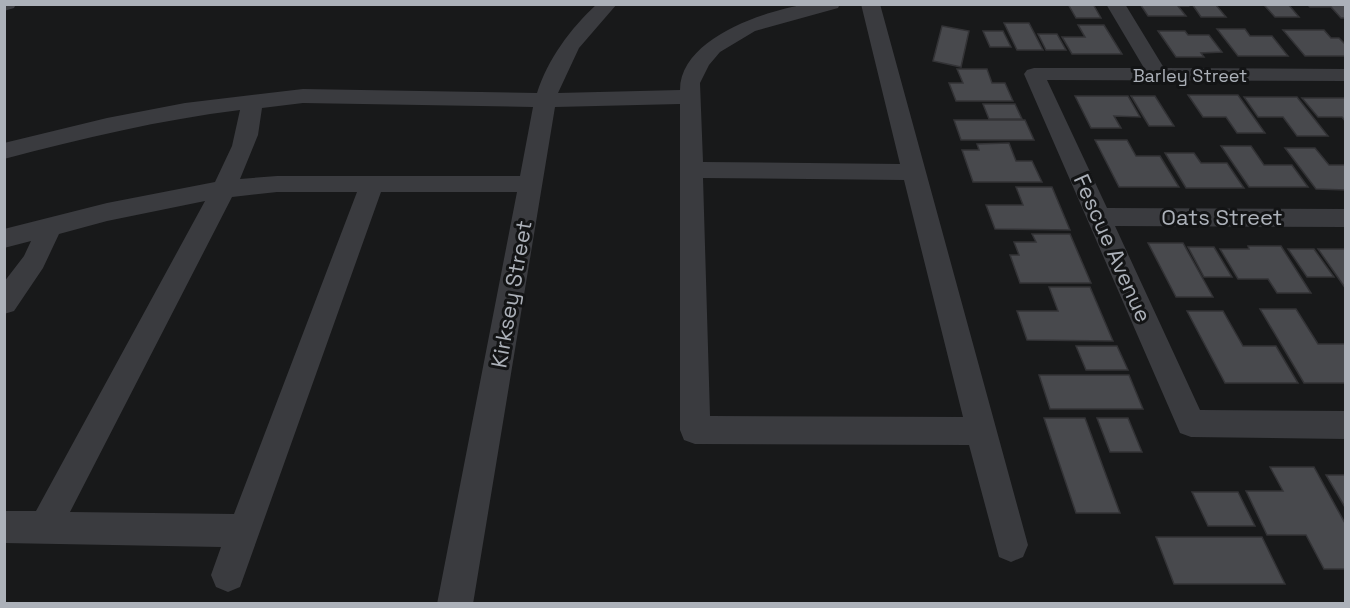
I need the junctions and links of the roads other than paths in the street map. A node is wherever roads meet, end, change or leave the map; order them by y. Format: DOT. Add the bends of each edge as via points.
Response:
graph roads {
  1 [pos="608,4"];
  2 [pos="831,4"];
  3 [pos="870,4"];
  4 [pos="1115,4"];
  5 [pos="1034,74"];
  6 [pos="1158,75"];
  7 [pos="1346,75"];
  8 [pos="689,97"];
  9 [pos="545,100"];
  10 [pos="252,101"];
  11 [pos="4,151"];
  12 [pos="690,170"];
  13 [pos="914,172"];
  14 [pos="372,184"];
  15 [pos="531,184"];
  16 [pos="224,189"];
  17 [pos="1098,217"];
  18 [pos="1346,218"];
  19 [pos="50,227"];
  20 [pos="4,239"];
  21 [pos="4,303"];
  22 [pos="1346,425"];
  23 [pos="981,431"];
  24 [pos="4,527"];
  25 [pos="45,527"];
  26 [pos="244,531"];
  27 [pos="1011,545"];
  28 [pos="228,575"];
  29 [pos="455,603"];
  1 -- 9 [label="street, Kirksey Street" via="575,37 552,78"];
  2 -- 8 [label="street" via="763,22 720,41 697,66"];
  3 -- 13 [label="street"];
  4 -- 6 [label="street"];
  5 -- 6 [label="street, Barley Street"];
  5 -- 17 [label="street, Fescue Avenue"];
  6 -- 7 [label="street, Barley Street"];
  8 -- 9 [label="street"];
  8 -- 12 [label="street"];
  9 -- 10 [label="street" via="348,96"];
  9 -- 15 [label="street, Kirksey Street"];
  10 -- 11 [label="street" via="106,125"];
  10 -- 16 [label="street" via="252,122"];
  12 -- 13 [label="street"];
  12 -- 23 [label="street" via="695,430"];
  13 -- 23 [label="street"];
  14 -- 15 [label="street"];
  14 -- 16 [label="street" via="277,184"];
  14 -- 26 [label="street"];
  15 -- 29 [label="street, Kirksey Street"];
  16 -- 19 [label="street"];
  16 -- 25 [label="street"];
  17 -- 18 [label="street, Oats Street"];
  17 -- 22 [label="street, Fescue Avenue" via="1191,423"];
  19 -- 20 [label="street"];
  19 -- 21 [label="street" via="34,261"];
  23 -- 27 [label="street"];
  24 -- 25 [label="street"];
  25 -- 26 [label="street"];
  26 -- 28 [label="street"];
}
